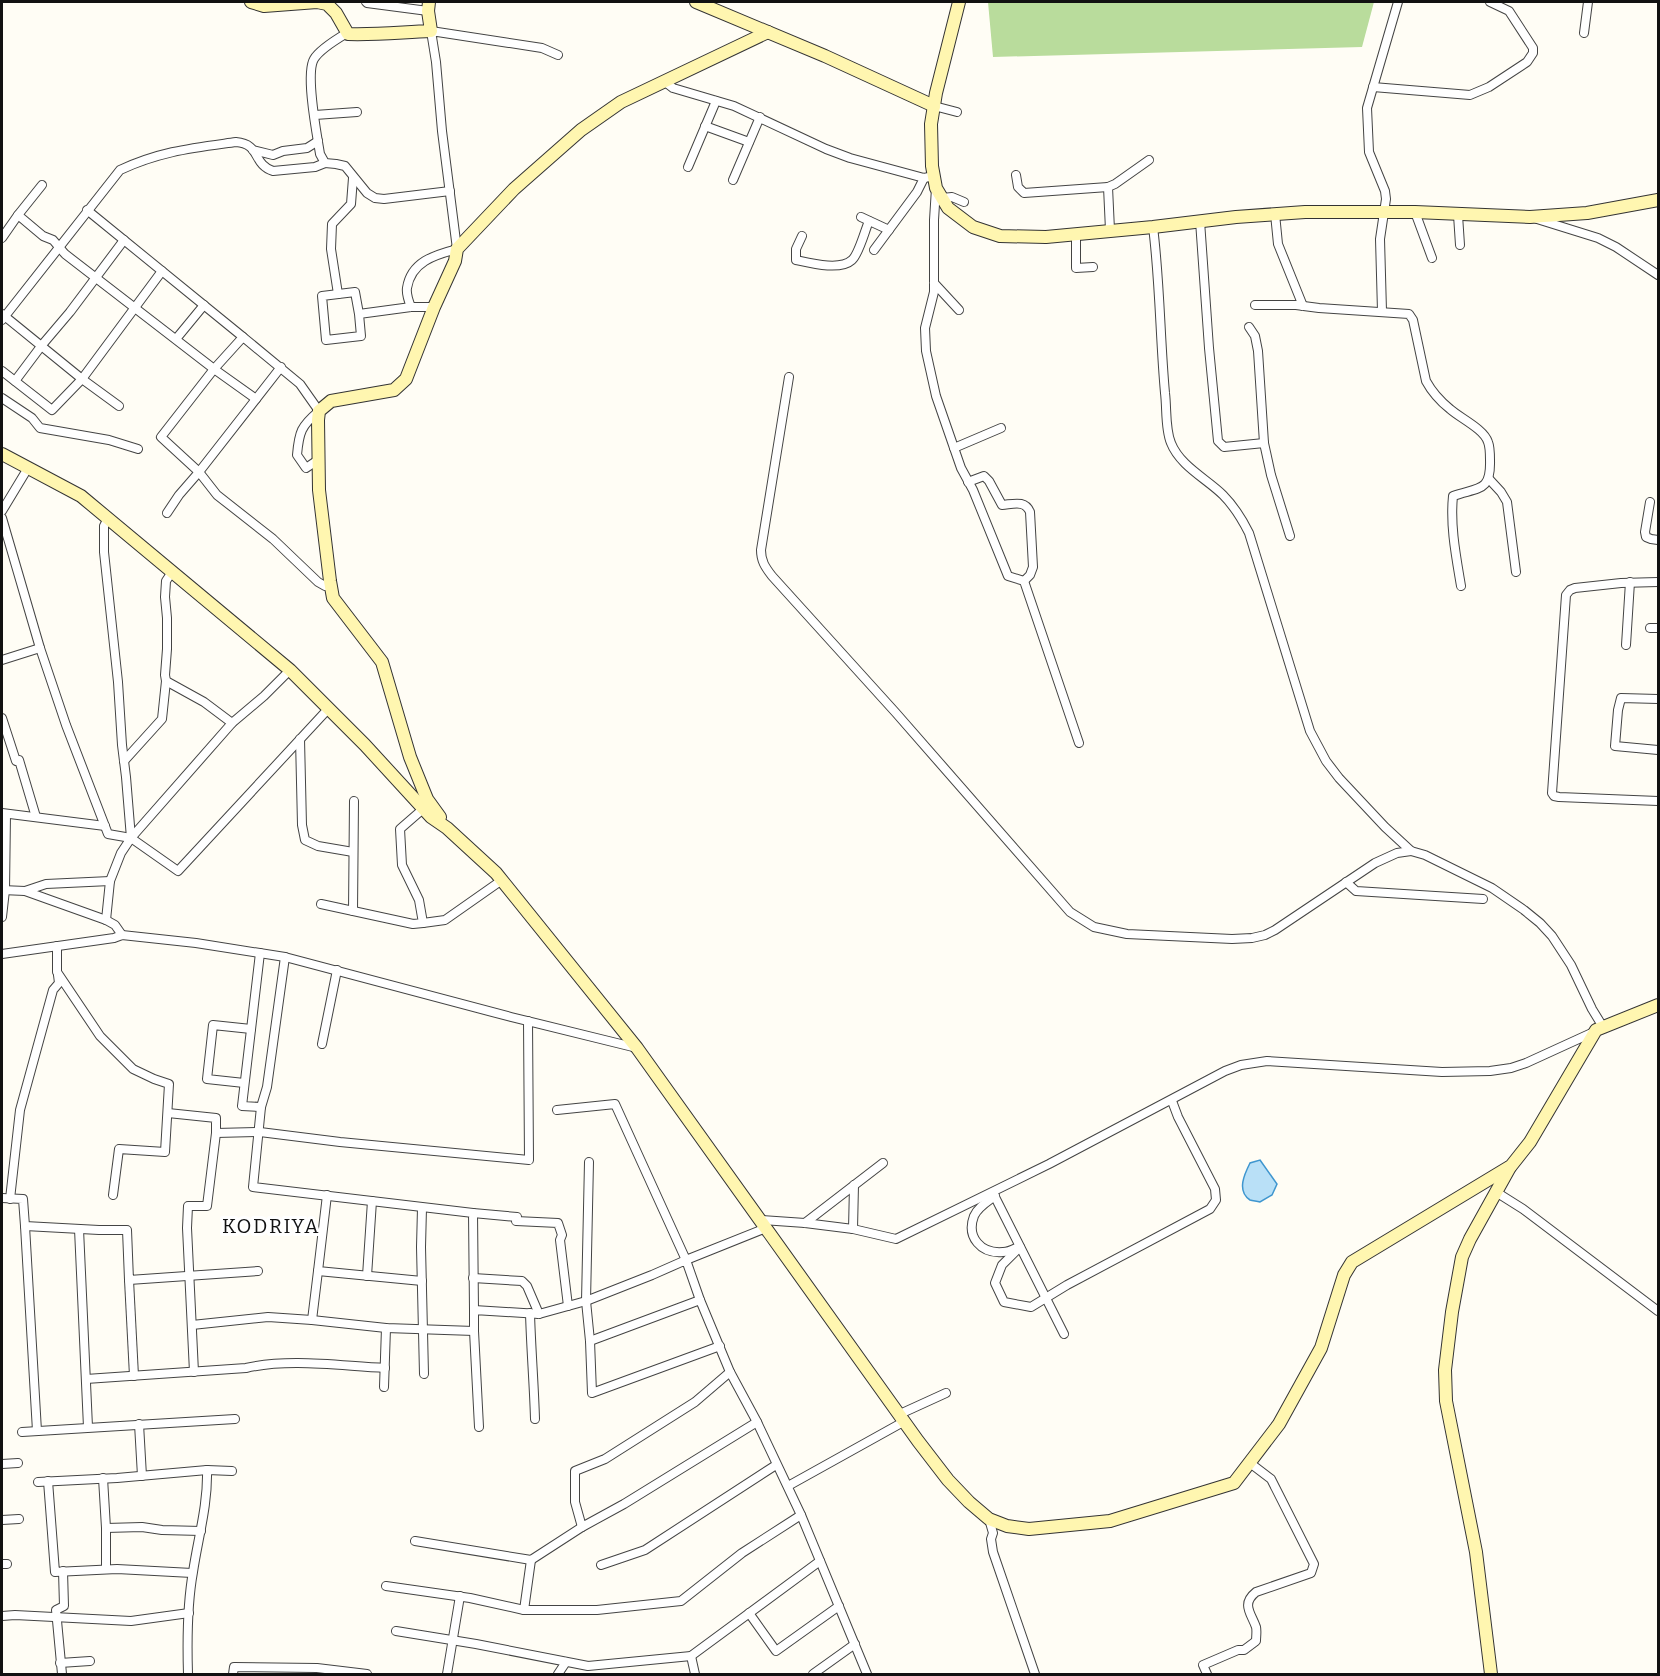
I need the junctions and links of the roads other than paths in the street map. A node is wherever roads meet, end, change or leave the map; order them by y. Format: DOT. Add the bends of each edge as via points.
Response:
graph roads {
  1 [pos="251,2"];
  2 [pos="366,2"];
  3 [pos="696,2"];
  4 [pos="959,2"];
  5 [pos="1398,2"];
  6 [pos="1490,2"];
  7 [pos="1588,2"];
  8 [pos="429,6"];
  9 [pos="431,32"];
  10 [pos="768,32"];
  11 [pos="347,33"];
  12 [pos="1584,33"];
  13 [pos="558,55"];
  14 [pos="664,81"];
  15 [pos="1373,87"];
  16 [pos="716,101"];
  17 [pos="934,106"];
  18 [pos="357,112"];
  19 [pos="957,112"];
  20 [pos="315,115"];
  21 [pos="760,117"];
  22 [pos="705,126"];
  23 [pos="318,141"];
  24 [pos="749,142"];
  25 [pos="253,150"];
  26 [pos="1149,160"];
  27 [pos="325,163"];
  28 [pos="688,167"];
  29 [pos="1016,175"];
  30 [pos="353,177"];
  31 [pos="732,180"];
  32 [pos="42,185"];
  33 [pos="934,185"];
  34 [pos="1108,187"];
  35 [pos="450,191"];
  36 [pos="1659,200"];
  37 [pos="964,202"];
  38 [pos="87,210"];
  39 [pos="1385,212"];
  40 [pos="1415,212"];
  41 [pos="1275,214"];
  42 [pos="18,215"];
  43 [pos="1458,215"];
  44 [pos="1530,217"];
  45 [pos="1200,221"];
  46 [pos="1153,227"];
  47 [pos="889,230"];
  48 [pos="1110,230"];
  49 [pos="1076,234"];
  50 [pos="802,236"];
  51 [pos="2,238"];
  52 [pos="124,240"];
  53 [pos="1460,245"];
  54 [pos="59,247"];
  55 [pos="457,249"];
  56 [pos="874,250"];
  57 [pos="1432,258"];
  58 [pos="1093,267"];
  59 [pos="162,271"];
  60 [pos="1659,275"];
  61 [pos="96,277"];
  62 [pos="934,283"];
  63 [pos="338,294"];
  64 [pos="204,305"];
  65 [pos="1255,305"];
  66 [pos="1303,306"];
  67 [pos="411,307"];
  68 [pos="434,307"];
  69 [pos="136,308"];
  70 [pos="959,310"];
  71 [pos="1382,311"];
  72 [pos="359,315"];
  73 [pos="2,316"];
  74 [pos="1249,327"];
  75 [pos="243,337"];
  76 [pos="176,339"];
  77 [pos="42,345"];
  78 [pos="280,367"];
  79 [pos="214,369"];
  80 [pos="2,370"];
  81 [pos="789,377"];
  82 [pos="82,379"];
  83 [pos="15,381"];
  84 [pos="2,398"];
  85 [pos="256,399"];
  86 [pos="119,406"];
  87 [pos="320,411"];
  88 [pos="1001,428"];
  89 [pos="1264,443"];
  90 [pos="954,448"];
  91 [pos="138,449"];
  92 [pos="2,454"];
  93 [pos="314,467"];
  94 [pos="28,468"];
  95 [pos="199,472"];
  96 [pos="1489,479"];
  97 [pos="968,482"];
  98 [pos="1650,502"];
  99 [pos="2,511"];
  100 [pos="167,513"];
  101 [pos="2,518"];
  102 [pos="108,518"];
  103 [pos="1290,536"];
  104 [pos="1659,540"];
  105 [pos="172,572"];
  106 [pos="1516,572"];
  107 [pos="1024,581"];
  108 [pos="1630,582"];
  109 [pos="1659,582"];
  110 [pos="325,586"];
  111 [pos="1461,586"];
  112 [pos="1626,645"];
  113 [pos="40,648"];
  114 [pos="2,660"];
  115 [pos="290,670"];
  116 [pos="166,681"];
  117 [pos="1659,699"];
  118 [pos="329,708"];
  119 [pos="2,718"];
  120 [pos="232,723"];
  121 [pos="300,739"];
  122 [pos="1079,743"];
  123 [pos="1659,750"];
  124 [pos="124,761"];
  125 [pos="354,801"];
  126 [pos="1659,801"];
  127 [pos="423,809"];
  128 [pos="4,813"];
  129 [pos="36,817"];
  130 [pos="105,826"];
  131 [pos="447,828"];
  132 [pos="131,838"];
  133 [pos="1411,850"];
  134 [pos="353,852"];
  135 [pos="502,880"];
  136 [pos="110,881"];
  137 [pos="1346,882"];
  138 [pos="3,890"];
  139 [pos="24,891"];
  140 [pos="1483,899"];
  141 [pos="321,904"];
  142 [pos="353,911"];
  143 [pos="2,917"];
  144 [pos="106,920"];
  145 [pos="423,923"];
  146 [pos="122,935"];
  147 [pos="57,946"];
  148 [pos="260,953"];
  149 [pos="2,954"];
  150 [pos="285,957"];
  151 [pos="337,970"];
  152 [pos="57,972"];
  153 [pos="1658,1007"];
  154 [pos="528,1021"];
  155 [pos="251,1029"];
  156 [pos="1600,1029"];
  157 [pos="322,1044"];
  158 [pos="637,1048"];
  159 [pos="244,1083"];
  160 [pos="1172,1101"];
  161 [pos="261,1107"];
  162 [pos="556,1110"];
  163 [pos="168,1113"];
  164 [pos="216,1132"];
  165 [pos="260,1132"];
  166 [pos="589,1162"];
  167 [pos="883,1163"];
  168 [pos="1511,1166"];
  169 [pos="854,1185"];
  170 [pos="1496,1192"];
  171 [pos="994,1194"];
  172 [pos="113,1195"];
  173 [pos="327,1195"];
  174 [pos="5,1198"];
  175 [pos="372,1201"];
  176 [pos="422,1208"];
  177 [pos="472,1214"];
  178 [pos="805,1223"];
  179 [pos="763,1224"];
  180 [pos="25,1226"];
  181 [pos="80,1229"];
  182 [pos="853,1229"];
  183 [pos="1020,1247"];
  184 [pos="686,1260"];
  185 [pos="258,1271"];
  186 [pos="318,1271"];
  187 [pos="190,1276"];
  188 [pos="367,1276"];
  189 [pos="473,1278"];
  190 [pos="129,1280"];
  191 [pos="422,1281"];
  192 [pos="1045,1297"];
  193 [pos="586,1300"];
  194 [pos="700,1300"];
  195 [pos="568,1306"];
  196 [pos="1658,1308"];
  197 [pos="474,1310"];
  198 [pos="535,1314"];
  199 [pos="312,1320"];
  200 [pos="192,1325"];
  201 [pos="386,1328"];
  202 [pos="424,1330"];
  203 [pos="474,1331"];
  204 [pos="1064,1334"];
  205 [pos="590,1341"];
  206 [pos="720,1346"];
  207 [pos="385,1368"];
  208 [pos="194,1372"];
  209 [pos="730,1372"];
  210 [pos="424,1374"];
  211 [pos="134,1376"];
  212 [pos="86,1378"];
  213 [pos="384,1387"];
  214 [pos="946,1392"];
  215 [pos="902,1418"];
  216 [pos="235,1419"];
  217 [pos="535,1419"];
  218 [pos="757,1422"];
  219 [pos="139,1424"];
  220 [pos="88,1427"];
  221 [pos="479,1427"];
  222 [pos="37,1431"];
  223 [pos="22,1432"];
  224 [pos="1250,1462"];
  225 [pos="18,1463"];
  226 [pos="2,1464"];
  227 [pos="776,1465"];
  228 [pos="207,1470"];
  229 [pos="232,1471"];
  230 [pos="142,1476"];
  231 [pos="103,1478"];
  232 [pos="48,1481"];
  233 [pos="38,1482"];
  234 [pos="788,1486"];
  235 [pos="801,1515"];
  236 [pos="18,1519"];
  237 [pos="989,1519"];
  238 [pos="2,1520"];
  239 [pos="582,1527"];
  240 [pos="106,1528"];
  241 [pos="201,1531"];
  242 [pos="415,1541"];
  243 [pos="531,1560"];
  244 [pos="820,1561"];
  245 [pos="600,1565"];
  246 [pos="106,1569"];
  247 [pos="63,1571"];
  248 [pos="192,1573"];
  249 [pos="386,1586"];
  250 [pos="460,1596"];
  251 [pos="839,1606"];
  252 [pos="524,1610"];
  253 [pos="189,1613"];
  254 [pos="749,1613"];
  255 [pos="2,1616"];
  256 [pos="57,1618"];
  257 [pos="396,1631"];
  258 [pos="453,1640"];
  259 [pos="855,1644"];
  260 [pos="691,1656"];
  261 [pos="90,1661"];
  262 [pos="566,1662"];
  263 [pos="60,1663"];
  264 [pos="62,1674"];
  265 [pos="188,1674"];
  266 [pos="233,1674"];
  267 [pos="362,1674"];
  268 [pos="447,1674"];
  269 [pos="558,1674"];
  270 [pos="695,1674"];
  271 [pos="813,1674"];
  272 [pos="867,1674"];
  273 [pos="1035,1674"];
  274 [pos="1207,1674"];
  275 [pos="1491,1674"];
  1 -- 11 [label="street" via="264,6 327,4"];
  2 -- 8 [label="street"];
  3 -- 10 [label="street"];
  4 -- 17 [label="street"];
  5 -- 15 [label="street"];
  6 -- 15 [label="street" via="1509,11 1533,48 1527,62 1470,95"];
  7 -- 12 [label="street"];
  8 -- 9 [label="street"];
  9 -- 11 [label="street"];
  9 -- 13 [label="street" via="542,48"];
  9 -- 35 [label="street"];
  10 -- 14 [label="street"];
  10 -- 17 [label="street"];
  11 -- 20 [label="street" via="314,59 310,73"];
  14 -- 16 [label="street" via="673,88"];
  14 -- 55 [label="street" via="621,102 581,130 514,189"];
  15 -- 39 [label="street" via="1368,108 1369,152 1385,190"];
  16 -- 21 [label="street"];
  16 -- 22 [label="street"];
  17 -- 19 [label="street"];
  17 -- 33 [label="street"];
  18 -- 20 [label="street"];
  20 -- 23 [label="street"];
  21 -- 24 [label="street"];
  21 -- 33 [label="street" via="826,149"];
  22 -- 24 [label="street"];
  22 -- 28 [label="street"];
  23 -- 25 [label="street" via="273,155"];
  23 -- 27 [label="street"];
  24 -- 31 [label="street"];
  25 -- 27 [label="street" via="261,164 273,171"];
  25 -- 38 [label="street" via="236,142 172,151 141,160 120,170"];
  26 -- 34 [label="street"];
  27 -- 30 [label="street" via="345,166"];
  29 -- 34 [label="street" via="1018,187 1024,193"];
  30 -- 35 [label="street" via="375,198"];
  30 -- 63 [label="street" via="351,204 332,224 331,249"];
  32 -- 42 [label="street"];
  33 -- 37 [label="street"];
  33 -- 47 [label="street" via="917,192"];
  33 -- 49 [label="street" via="948,208 973,227 1000,236"];
  33 -- 62 [label="street"];
  34 -- 48 [label="street"];
  35 -- 55 [label="street"];
  36 -- 44 [label="street" via="1587,213"];
  38 -- 52 [label="street"];
  38 -- 54 [label="street"];
  39 -- 40 [label="street"];
  39 -- 41 [label="street"];
  39 -- 71 [label="street" via="1380,239"];
  40 -- 43 [label="street"];
  40 -- 57 [label="street"];
  41 -- 45 [label="street"];
  41 -- 66 [label="street" via="1278,244"];
  42 -- 51 [label="street"];
  42 -- 54 [label="street"];
  43 -- 44 [label="street"];
  43 -- 53 [label="street"];
  44 -- 60 [label="street" via="1598,238"];
  45 -- 46 [label="street"];
  45 -- 89 [label="street" via="1218,441 1224,447"];
  46 -- 48 [label="street"];
  46 -- 133 [label="street" via="1171,444 1188,465 1224,495 1249,533 1310,731 1326,761 1359,801"];
  47 -- 50 [label="street" via="865,219 853,259 834,266 796,260"];
  47 -- 56 [label="street"];
  48 -- 49 [label="street"];
  49 -- 58 [label="street" via="1076,268"];
  52 -- 59 [label="street"];
  52 -- 61 [label="street"];
  54 -- 61 [label="street"];
  54 -- 73 [label="street"];
  55 -- 67 [label="street" via="434,255 417,266 406,290"];
  55 -- 68 [label="street"];
  59 -- 64 [label="street"];
  59 -- 69 [label="street"];
  61 -- 69 [label="street"];
  61 -- 77 [label="street"];
  62 -- 70 [label="street"];
  62 -- 90 [label="street" via="925,328 926,351"];
  63 -- 72 [label="street" via="355,292"];
  63 -- 72 [label="street" via="322,296 326,340 361,336"];
  64 -- 75 [label="street"];
  64 -- 76 [label="street"];
  65 -- 66 [label="street"];
  66 -- 71 [label="street"];
  67 -- 68 [label="street"];
  67 -- 72 [label="street"];
  68 -- 87 [label="street" via="406,379 394,390 331,401"];
  69 -- 76 [label="street"];
  69 -- 82 [label="street"];
  71 -- 96 [label="street" via="1409,314 1413,320 1430,389 1488,440"];
  73 -- 77 [label="street"];
  74 -- 89 [label="street" via="1258,351"];
  75 -- 78 [label="street"];
  75 -- 79 [label="street"];
  76 -- 79 [label="street"];
  77 -- 82 [label="street"];
  77 -- 83 [label="street"];
  78 -- 85 [label="street"];
  78 -- 87 [label="street" via="300,384"];
  79 -- 85 [label="street"];
  79 -- 95 [label="street" via="160,438"];
  80 -- 83 [label="street"];
  81 -- 137 [label="street" via="761,550 764,566 1070,912 1094,927 1127,934 1252,938 1275,930"];
  82 -- 83 [label="street" via="52,410"];
  82 -- 86 [label="street"];
  84 -- 91 [label="street" via="40,428"];
  85 -- 95 [label="street"];
  87 -- 93 [label="street"];
  87 -- 93 [label="street" via="307,420 300,432 297,455"];
  88 -- 90 [label="street"];
  89 -- 103 [label="street"];
  90 -- 97 [label="street"];
  92 -- 94 [label="street"];
  93 -- 131 [label="street" via="333,598 382,662 410,757 427,799"];
  94 -- 99 [label="street"];
  94 -- 102 [label="street" via="81,496"];
  95 -- 100 [label="street"];
  95 -- 110 [label="street" via="217,495"];
  96 -- 106 [label="street" via="1507,502"];
  96 -- 111 [label="street" via="1481,487 1453,496 1455,553"];
  97 -- 107 [label="street" via="1008,576"];
  97 -- 107 [label="street" via="984,476 1002,505 1027,506 1033,567"];
  98 -- 104 [label="street" via="1646,537"];
  101 -- 113 [label="street"];
  102 -- 105 [label="street"];
  102 -- 124 [label="street" via="104,526 104,552"];
  105 -- 115 [label="street"];
  105 -- 116 [label="street" via="166,581 165,597"];
  107 -- 122 [label="street"];
  108 -- 109 [label="street"];
  108 -- 112 [label="street"];
  108 -- 126 [label="street" via="1575,588 1566,595 1552,793 1559,797"];
  113 -- 114 [label="street"];
  113 -- 130 [label="street"];
  115 -- 118 [label="street"];
  115 -- 120 [label="street"];
  116 -- 120 [label="street"];
  116 -- 124 [label="street" via="162,718"];
  117 -- 123 [label="street" via="1621,698 1615,746"];
  118 -- 121 [label="street"];
  118 -- 127 [label="street"];
  119 -- 129 [label="street"];
  120 -- 132 [label="street"];
  121 -- 132 [label="street" via="178,871"];
  121 -- 134 [label="street" via="305,840"];
  124 -- 132 [label="street"];
  125 -- 134 [label="street"];
  127 -- 131 [label="street"];
  127 -- 145 [label="street" via="400,829 402,865 419,900"];
  128 -- 129 [label="street"];
  128 -- 138 [label="street"];
  129 -- 130 [label="street"];
  130 -- 132 [label="street" via="108,834"];
  131 -- 135 [label="street"];
  132 -- 136 [label="street"];
  133 -- 137 [label="street" via="1388,856"];
  133 -- 156 [label="street" via="1492,888 1540,924 1571,965"];
  134 -- 142 [label="street"];
  135 -- 145 [label="street" via="445,920"];
  135 -- 158 [label="street"];
  136 -- 139 [label="street" via="46,884"];
  136 -- 144 [label="street"];
  137 -- 140 [label="street" via="1356,891"];
  138 -- 139 [label="street"];
  138 -- 143 [label="street"];
  139 -- 144 [label="street"];
  141 -- 142 [label="street"];
  142 -- 145 [label="street"];
  144 -- 146 [label="street"];
  146 -- 147 [label="street"];
  146 -- 148 [label="street"];
  147 -- 149 [label="street"];
  147 -- 152 [label="street"];
  148 -- 150 [label="street"];
  148 -- 155 [label="street"];
  150 -- 151 [label="street"];
  150 -- 161 [label="street"];
  151 -- 154 [label="street"];
  151 -- 157 [label="street"];
  152 -- 163 [label="street" via="116,1053 134,1069 169,1084"];
  152 -- 174 [label="street" via="59,983 53,990 20,1110"];
  153 -- 156 [label="street"];
  154 -- 158 [label="street"];
  154 -- 165 [label="street" via="529,1160"];
  155 -- 159 [label="street"];
  155 -- 159 [label="street" via="213,1025 207,1078"];
  156 -- 160 [label="street" via="1526,1063 1490,1071 1254,1062 1225,1071"];
  156 -- 168 [label="street"];
  158 -- 179 [label="street"];
  159 -- 161 [label="street" via="242,1106"];
  160 -- 171 [label="street"];
  160 -- 192 [label="street" via="1215,1189 1214,1205"];
  161 -- 165 [label="street"];
  162 -- 184 [label="street" via="615,1104"];
  163 -- 164 [label="street" via="216,1118"];
  163 -- 172 [label="street" via="165,1152 119,1149"];
  164 -- 165 [label="street"];
  164 -- 187 [label="street" via="207,1206 188,1206"];
  165 -- 173 [label="street" via="253,1186"];
  166 -- 193 [label="street"];
  167 -- 169 [label="street"];
  168 -- 170 [label="street"];
  168 -- 224 [label="street" via="1352,1262 1344,1275 1321,1348 1279,1424"];
  169 -- 178 [label="street"];
  169 -- 182 [label="street"];
  170 -- 196 [label="street"];
  170 -- 275 [label="street" via="1462,1257 1445,1370 1446,1401 1476,1552"];
  171 -- 182 [label="street" via="896,1239"];
  171 -- 183 [label="street"];
  171 -- 183 [label="street" via="974,1217 973,1239 990,1251"];
  173 -- 175 [label="street"];
  173 -- 186 [label="street"];
  174 -- 180 [label="street" via="23,1199"];
  175 -- 176 [label="street"];
  175 -- 188 [label="street"];
  176 -- 177 [label="street"];
  176 -- 191 [label="street"];
  177 -- 189 [label="street"];
  177 -- 195 [label="street" via="558,1223"];
  178 -- 179 [label="street"];
  178 -- 182 [label="street"];
  179 -- 184 [label="street"];
  179 -- 215 [label="street"];
  180 -- 181 [label="street"];
  180 -- 222 [label="street"];
  181 -- 190 [label="street" via="127,1230"];
  181 -- 212 [label="street"];
  183 -- 192 [label="street"];
  183 -- 192 [label="street" via="1002,1265 995,1283 997,1290 1004,1302 1024,1306 1031,1307"];
  184 -- 193 [label="street"];
  184 -- 194 [label="street"];
  185 -- 187 [label="street"];
  186 -- 188 [label="street"];
  186 -- 199 [label="street"];
  187 -- 190 [label="street"];
  187 -- 200 [label="street"];
  188 -- 191 [label="street"];
  189 -- 197 [label="street"];
  189 -- 198 [label="street" via="522,1281"];
  190 -- 211 [label="street"];
  191 -- 202 [label="street"];
  192 -- 204 [label="street"];
  193 -- 195 [label="street"];
  193 -- 205 [label="street"];
  194 -- 205 [label="street"];
  194 -- 206 [label="street"];
  195 -- 198 [label="street"];
  197 -- 198 [label="street"];
  197 -- 203 [label="street"];
  198 -- 217 [label="street" via="531,1366"];
  199 -- 200 [label="street" via="268,1317"];
  199 -- 201 [label="street"];
  200 -- 208 [label="street"];
  201 -- 202 [label="street"];
  201 -- 207 [label="street"];
  202 -- 203 [label="street"];
  202 -- 210 [label="street"];
  203 -- 221 [label="street"];
  205 -- 206 [label="street" via="592,1393"];
  206 -- 209 [label="street"];
  207 -- 208 [label="street" via="259,1365"];
  207 -- 213 [label="street"];
  208 -- 211 [label="street"];
  209 -- 218 [label="street"];
  209 -- 239 [label="street" via="695,1402 605,1460 575,1472 575,1502"];
  211 -- 212 [label="street"];
  212 -- 220 [label="street"];
  214 -- 215 [label="street"];
  215 -- 234 [label="street"];
  215 -- 237 [label="street" via="948,1480"];
  216 -- 219 [label="street"];
  218 -- 227 [label="street"];
  218 -- 239 [label="street"];
  219 -- 220 [label="street"];
  219 -- 230 [label="street"];
  220 -- 222 [label="street"];
  222 -- 223 [label="street"];
  224 -- 237 [label="street" via="1234,1483 1110,1521 1029,1529"];
  224 -- 274 [label="street" via="1270,1479 1314,1564 1311,1573 1250,1597 1256,1641 1244,1650 1203,1665"];
  225 -- 226 [label="street"];
  227 -- 234 [label="street"];
  227 -- 245 [label="street" via="645,1550"];
  228 -- 229 [label="street"];
  228 -- 230 [label="street"];
  228 -- 241 [label="street"];
  230 -- 231 [label="street"];
  231 -- 232 [label="street"];
  231 -- 240 [label="street"];
  232 -- 233 [label="street"];
  232 -- 247 [label="street" via="55,1572"];
  234 -- 235 [label="street"];
  235 -- 244 [label="street"];
  235 -- 252 [label="street" via="742,1553 681,1601 597,1610"];
  236 -- 238 [label="street"];
  237 -- 273 [label="street" via="993,1552"];
  239 -- 243 [label="street"];
  240 -- 241 [label="street"];
  240 -- 246 [label="street"];
  241 -- 248 [label="street"];
  242 -- 243 [label="street"];
  243 -- 252 [label="street"];
  244 -- 251 [label="street"];
  244 -- 254 [label="street"];
  246 -- 247 [label="street"];
  246 -- 248 [label="street"];
  247 -- 256 [label="street" via="64,1606 56,1610"];
  248 -- 253 [label="street"];
  249 -- 250 [label="street"];
  250 -- 252 [label="street"];
  250 -- 258 [label="street"];
  251 -- 254 [label="street" via="776,1651"];
  251 -- 259 [label="street"];
  253 -- 256 [label="street" via="131,1621"];
  253 -- 265 [label="street"];
  254 -- 260 [label="street"];
  255 -- 256 [label="street"];
  256 -- 263 [label="street"];
  257 -- 258 [label="street"];
  258 -- 262 [label="street"];
  258 -- 268 [label="street"];
  259 -- 271 [label="street"];
  259 -- 272 [label="street"];
  260 -- 262 [label="street" via="588,1666"];
  260 -- 270 [label="street"];
  261 -- 263 [label="street"];
  262 -- 269 [label="street"];
  263 -- 264 [label="street"];
  266 -- 267 [label="street" via="234,1667 317,1668"];
}
